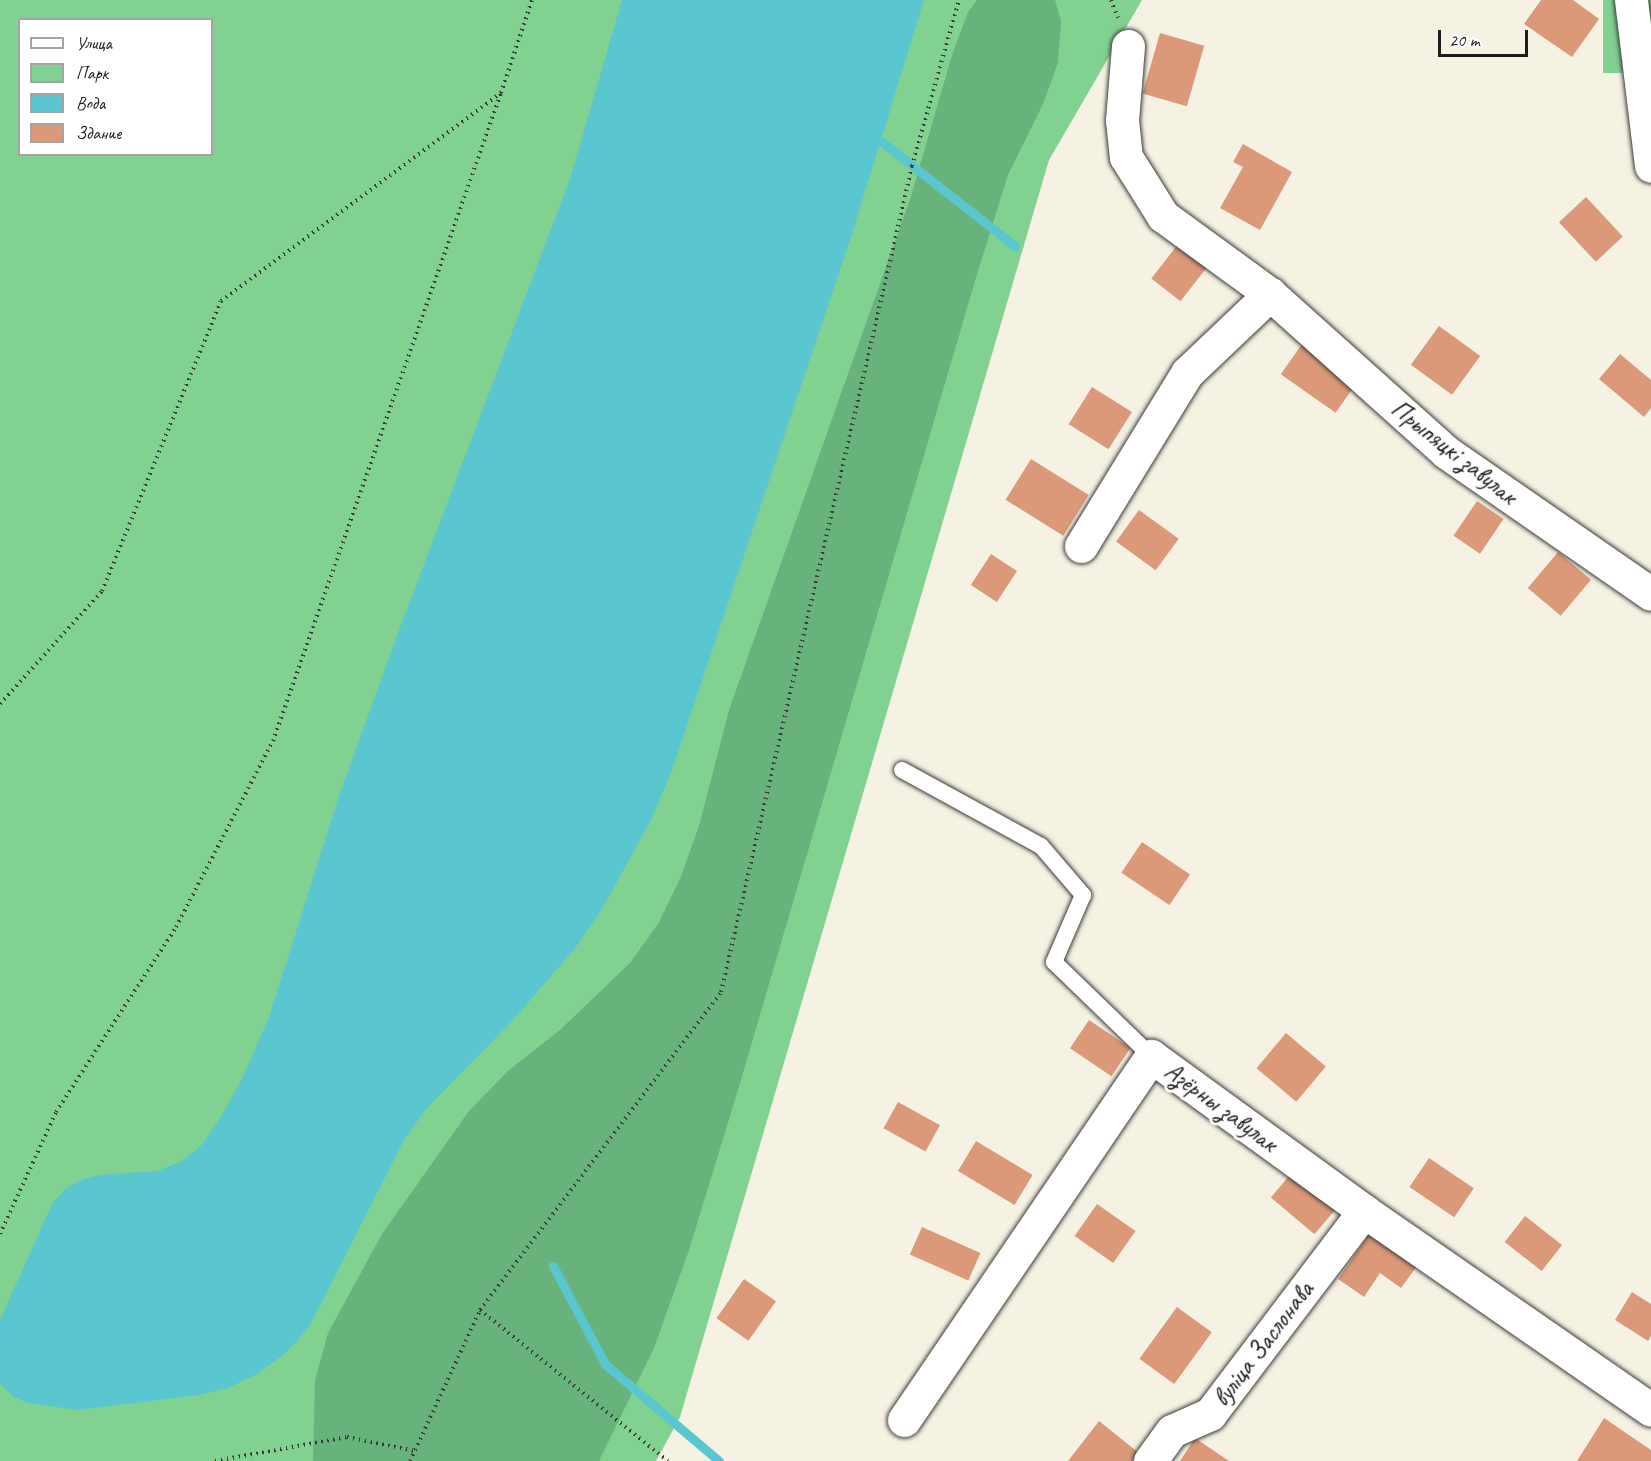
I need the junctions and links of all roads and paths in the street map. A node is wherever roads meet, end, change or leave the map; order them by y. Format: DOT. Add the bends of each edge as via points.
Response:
graph roads {
  1 [pos="532,0"];
  2 [pos="959,0"];
  3 [pos="1631,0"];
  4 [pos="1128,46"];
  5 [pos="501,93"];
  6 [pos="1651,166"];
  7 [pos="1270,294"];
  8 [pos="1080,546"];
  9 [pos="1651,594"];
  10 [pos="0,704"];
  11 [pos="902,770"];
  12 [pos="1151,1056"];
  13 [pos="1364,1211"];
  14 [pos="0,1234"];
  15 [pos="480,1310"];
  16 [pos="1651,1410"];
  17 [pos="904,1420"];
  18 [pos="415,1451"];
  19 [pos="215,1461"];
  20 [pos="410,1461"];
  21 [pos="668,1461"];
  22 [pos="1150,1461"];
  1 -- 5 [label="path"];
  2 -- 15 [label="path" via="912,166 721,992"];
  3 -- 6 [label="street"];
  4 -- 7 [label="street, Прыпяцкі завулак" via="1122,120 1126,157 1163,216"];
  5 -- 10 [label="path" via="221,302 102,591"];
  5 -- 14 [label="path" via="273,741 176,927 56,1112"];
  7 -- 8 [label="street" via="1187,374"];
  7 -- 9 [label="street, Прыпяцкі завулак" via="1446,452"];
  11 -- 12 [label="lane" via="1041,846 1083,895 1054,962"];
  12 -- 13 [label="street, Азёрны завулак"];
  12 -- 17 [label="street, Азёрны завулак"];
  13 -- 16 [label="street, Азёрны завулак"];
  13 -- 22 [label="street, вуліца Заслонава" via="1210,1414 1172,1431"];
  15 -- 18 [label="path"];
  15 -- 21 [label="path"];
  18 -- 19 [label="path" via="347,1437"];
  18 -- 20 [label="path"];
}
